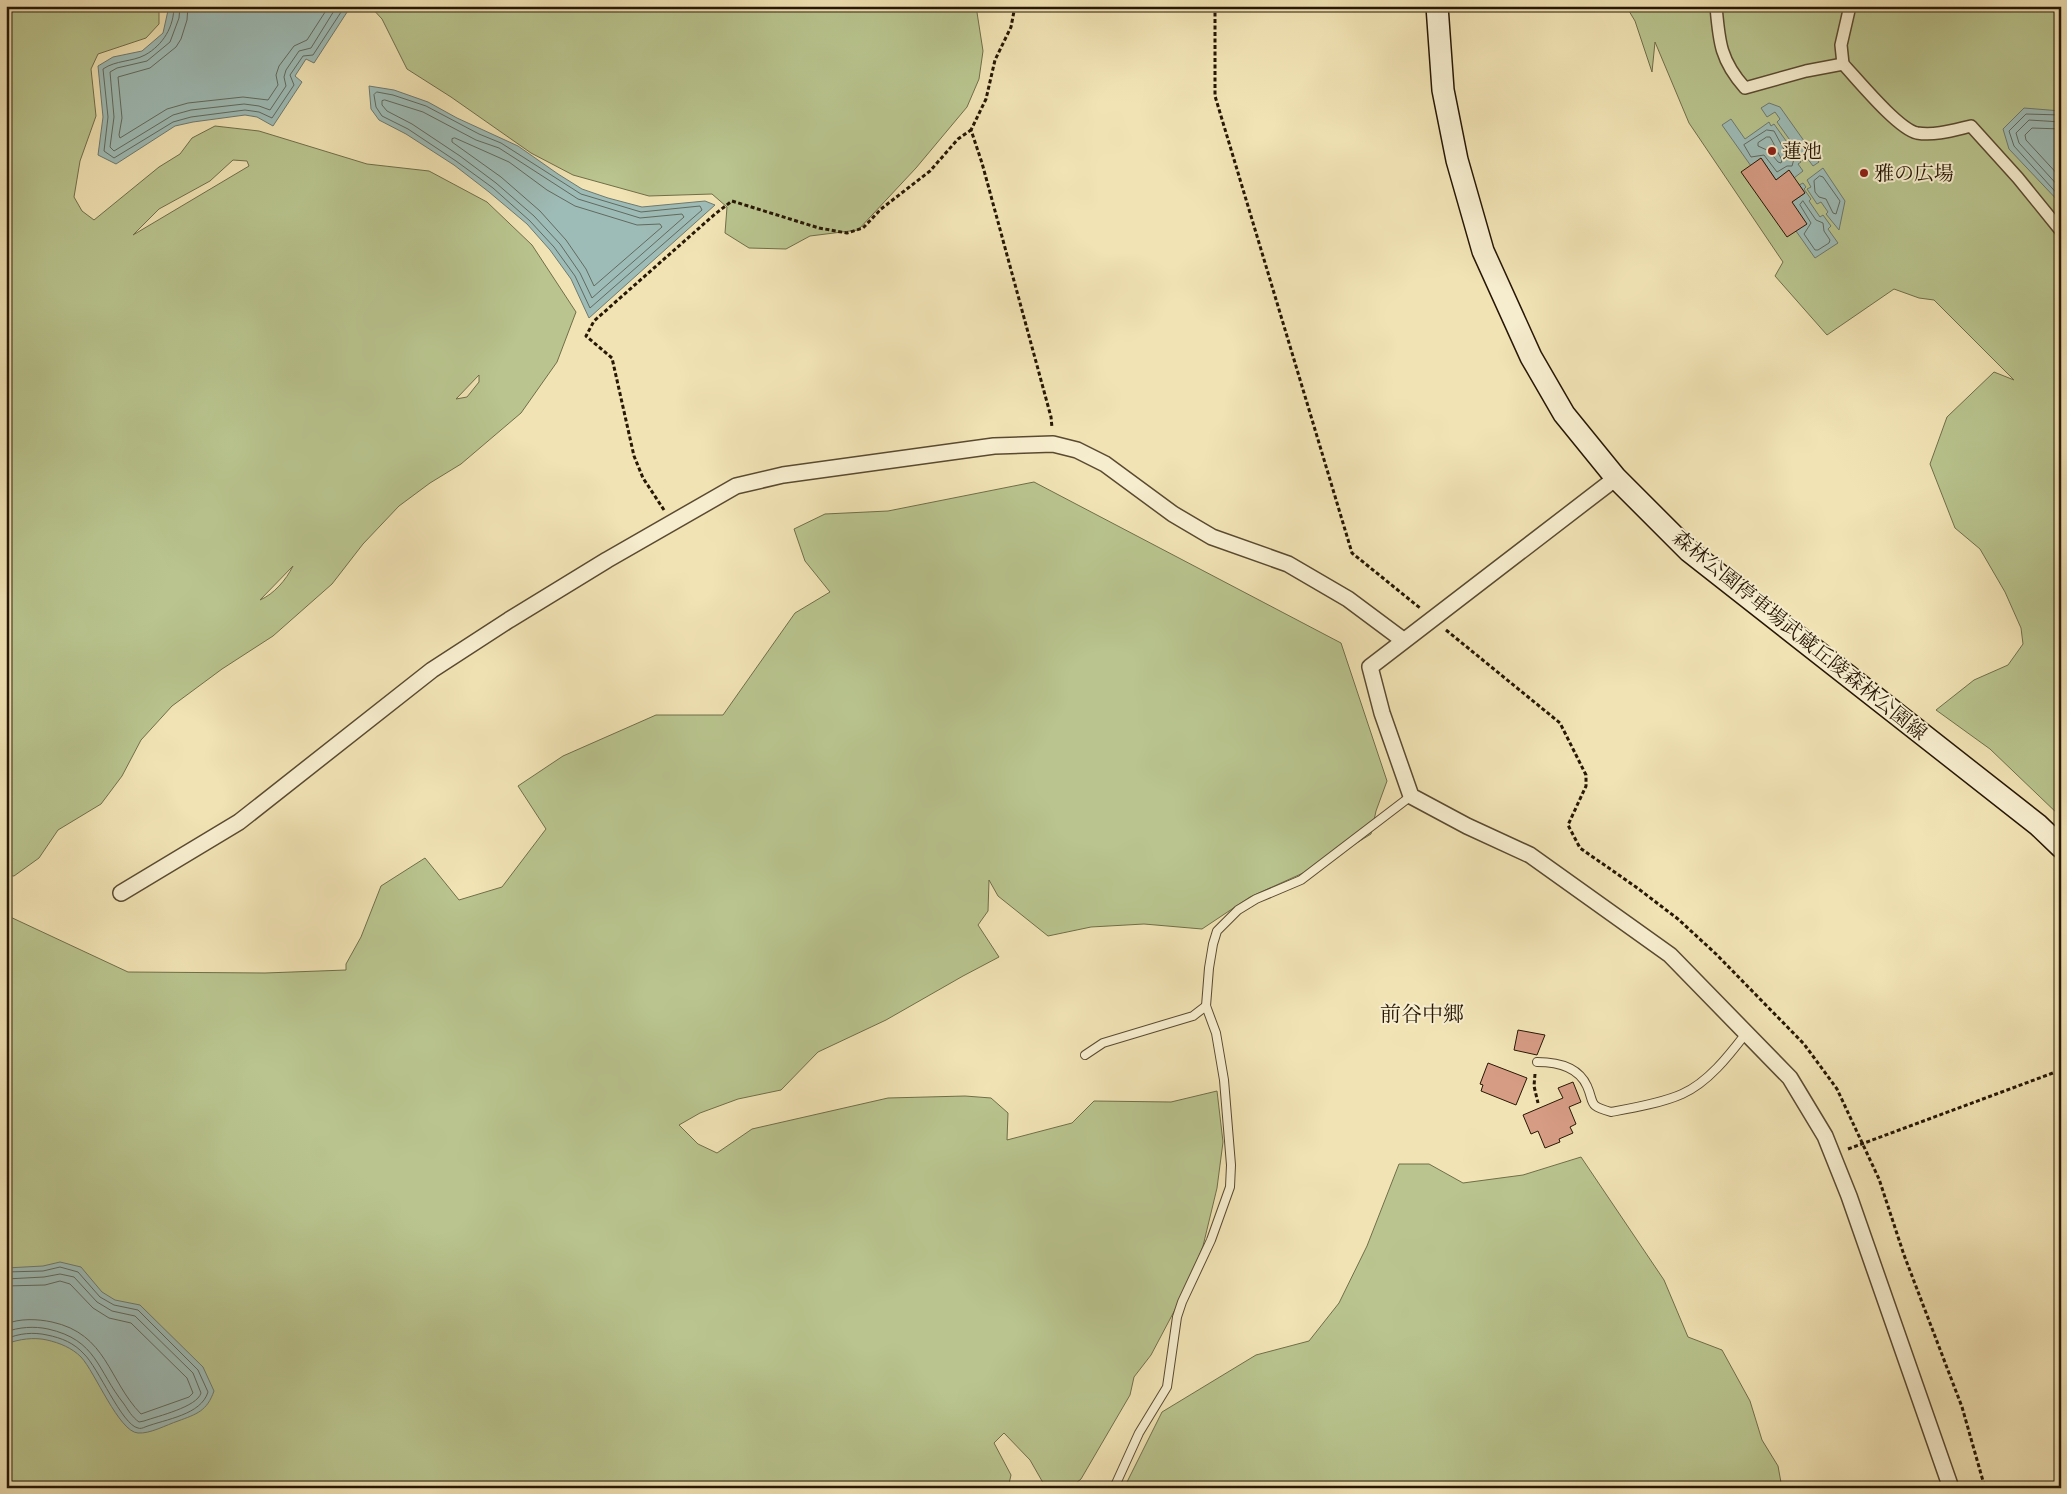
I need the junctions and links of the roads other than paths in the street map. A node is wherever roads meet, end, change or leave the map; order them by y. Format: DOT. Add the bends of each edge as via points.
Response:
graph roads {
  1 [pos="1437,6"];
  2 [pos="1716,6"];
  3 [pos="1850,6"];
  4 [pos="1843,64"];
  5 [pos="2061,231"];
  6 [pos="1616,478"];
  7 [pos="1403,640"];
  8 [pos="1411,796"];
  9 [pos="2061,847"];
  10 [pos="121,893"];
  11 [pos="1206,1006"];
  12 [pos="1747,1032"];
  13 [pos="1085,1055"];
  14 [pos="1537,1062"];
  15 [pos="1114,1488"];
  16 [pos="1951,1488"];
  1 -- 6 [label="main road, 森林公園停車場武蔵丘陵森林公園線" via="1443,90 1457,160 1483,252 1530,357 1564,414"];
  2 -- 4 [label="street" via="1718,35 1725,61 1745,88"];
  3 -- 4 [label="street" via="1841,45"];
  4 -- 5 [label="street" via="1900,124 1916,133 1935,134 1972,126"];
  6 -- 7 [label="street"];
  6 -- 9 [label="main road, 森林公園停車場武蔵丘陵森林公園線" via="1689,551 2038,825"];
  7 -- 8 [label="street" via="1370,667 1379,706"];
  7 -- 10 [label="street" via="1348,599 1288,564 1212,537 1173,514 1105,464 1077,450 1053,444 994,446 783,475 736,486 509,620 432,670 239,822"];
  8 -- 11 [label="lane" via="1301,880 1256,899 1226,920 1212,944"];
  8 -- 12 [label="street" via="1537,861 1670,955"];
  11 -- 13 [label="lane" via="1193,1016 1103,1043"];
  11 -- 15 [label="lane" via="1216,1033 1224,1080 1230,1186 1211,1240 1177,1317 1167,1387 1139,1433"];
  12 -- 14 [label="lane" via="1712,1072 1683,1094 1610,1112 1591,1102 1587,1086 1577,1072 1556,1064"];
  12 -- 16 [label="street" via="1790,1078 1825,1136"];
}
